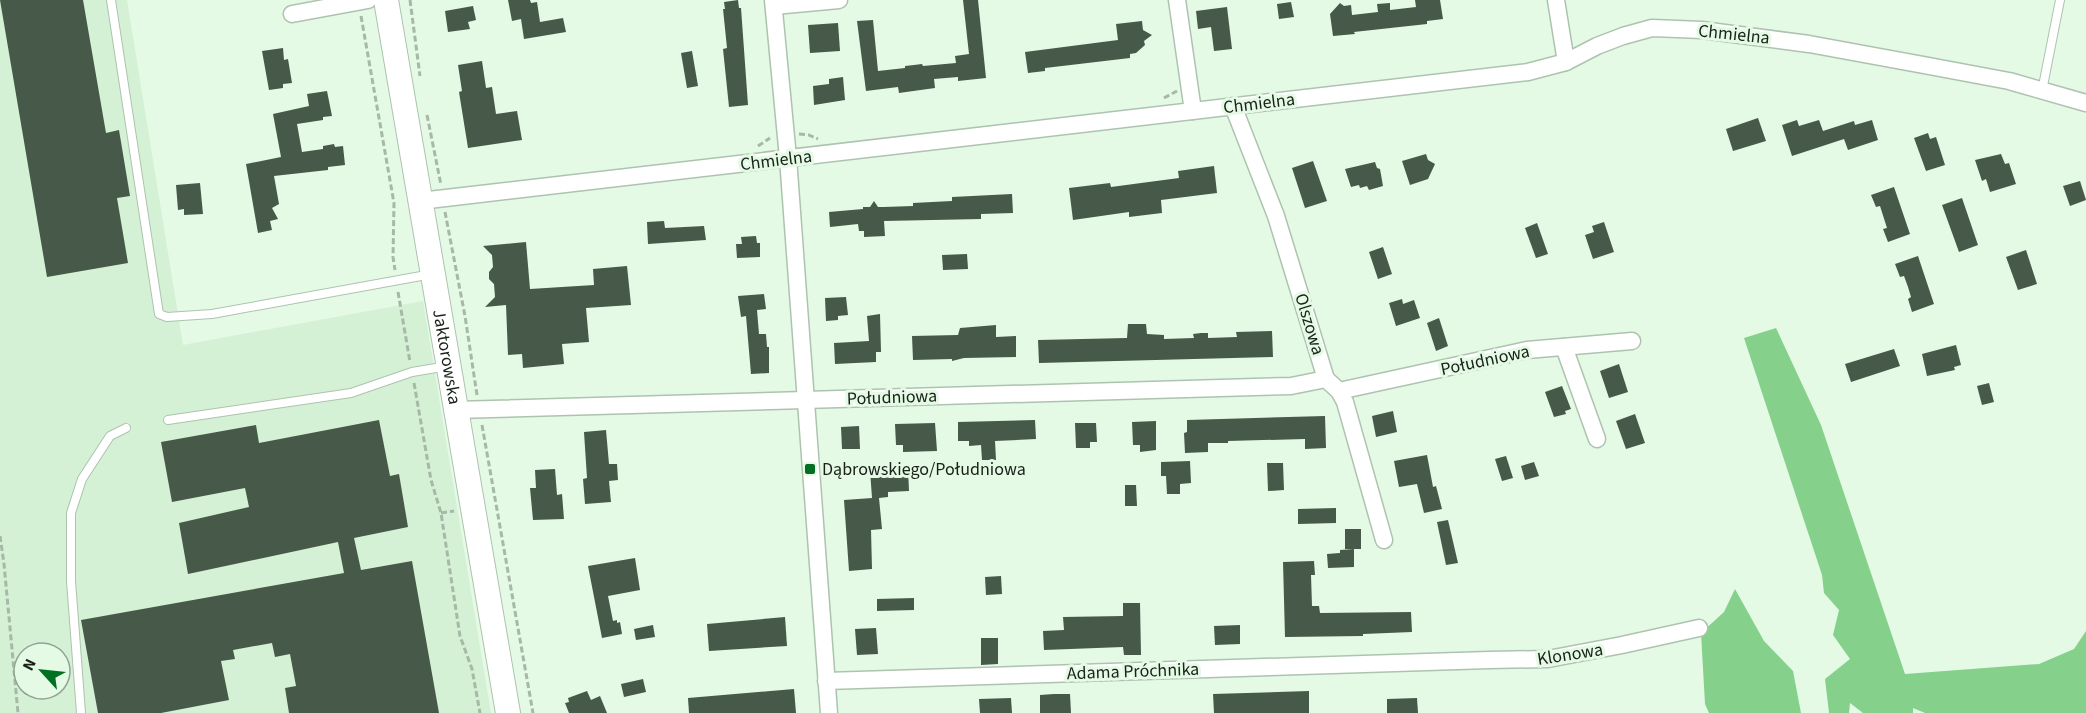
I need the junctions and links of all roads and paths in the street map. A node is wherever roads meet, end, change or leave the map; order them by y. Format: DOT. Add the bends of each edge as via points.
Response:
graph roads {
  1 [pos="111,0"];
  2 [pos="386,0"];
  3 [pos="410,0"];
  4 [pos="839,0"];
  5 [pos="1177,0"];
  6 [pos="1556,0"];
  7 [pos="2060,0"];
  8 [pos="364,1"];
  9 [pos="773,3"];
  10 [pos="292,14"];
  11 [pos="1566,62"];
  12 [pos="420,78"];
  13 [pos="2042,91"];
  14 [pos="2086,103"];
  15 [pos="1233,106"];
  16 [pos="426,110"];
  17 [pos="1193,111"];
  18 [pos="788,158"];
  19 [pos="431,199"];
  20 [pos="433,274"];
  21 [pos="396,279"];
  22 [pos="1632,341"];
  23 [pos="1564,346"];
  24 [pos="448,366"];
  25 [pos="412,372"];
  26 [pos="1333,385"];
  27 [pos="805,400"];
  28 [pos="467,410"];
  29 [pos="168,420"];
  30 [pos="126,428"];
  31 [pos="1597,439"];
  32 [pos="0,536"];
  33 [pos="1384,540"];
  34 [pos="1699,628"];
  35 [pos="1440,661"];
  36 [pos="826,681"];
  37 [pos="18,713"];
  38 [pos="81,713"];
  39 [pos="480,713"];
  40 [pos="508,713"];
  41 [pos="533,713"];
  42 [pos="829,713"];
  1 -- 21 [label="lane" via="159,314 212,314"];
  2 -- 19 [label="main road, Jaktorowska"];
  3 -- 12 [label="path"];
  4 -- 9 [label="street"];
  5 -- 17 [label="street"];
  6 -- 11 [label="street"];
  7 -- 13 [label="lane"];
  8 -- 10 [label="street"];
  8 -- 21 [label="path" via="394,203"];
  9 -- 18 [label="street"];
  11 -- 13 [label="street, Chmielna" via="1597,46 1652,28 1702,30 1874,55"];
  11 -- 15 [label="street, Chmielna" via="1528,72"];
  13 -- 14 [label="street, Chmielna"];
  15 -- 17 [label="street, Chmielna"];
  15 -- 26 [label="street, Olszowa" via="1276,216"];
  16 -- 19 [label="path"];
  17 -- 18 [label="street, Chmielna"];
  18 -- 19 [label="street, Chmielna"];
  18 -- 27 [label="street"];
  19 -- 20 [label="main road, Jaktorowska"];
  19 -- 28 [label="path" via="465,316"];
  20 -- 21 [label="lane"];
  20 -- 24 [label="main road, Jaktorowska"];
  21 -- 25 [label="path"];
  22 -- 23 [label="street, Południowa"];
  23 -- 26 [label="street, Południowa"];
  23 -- 31 [label="street"];
  24 -- 25 [label="lane"];
  24 -- 28 [label="main road, Jaktorowska"];
  25 -- 29 [label="lane" via="351,393"];
  25 -- 39 [label="path" via="431,480 441,513 460,636 472,669"];
  26 -- 27 [label="street, Południowa"];
  26 -- 33 [label="street, Olszowa" via="1345,402"];
  27 -- 28 [label="street, Południowa"];
  27 -- 36 [label="street"];
  28 -- 40 [label="main road, Jaktorowska"];
  28 -- 41 [label="path"];
  30 -- 38 [label="lane" via="110,436 82,479 71,513 71,581"];
  32 -- 37 [label="path"];
  34 -- 35 [label="street, Klonowa" via="1548,659"];
  35 -- 36 [label="street, Adama Próchnika"];
  36 -- 42 [label="street"];
}
